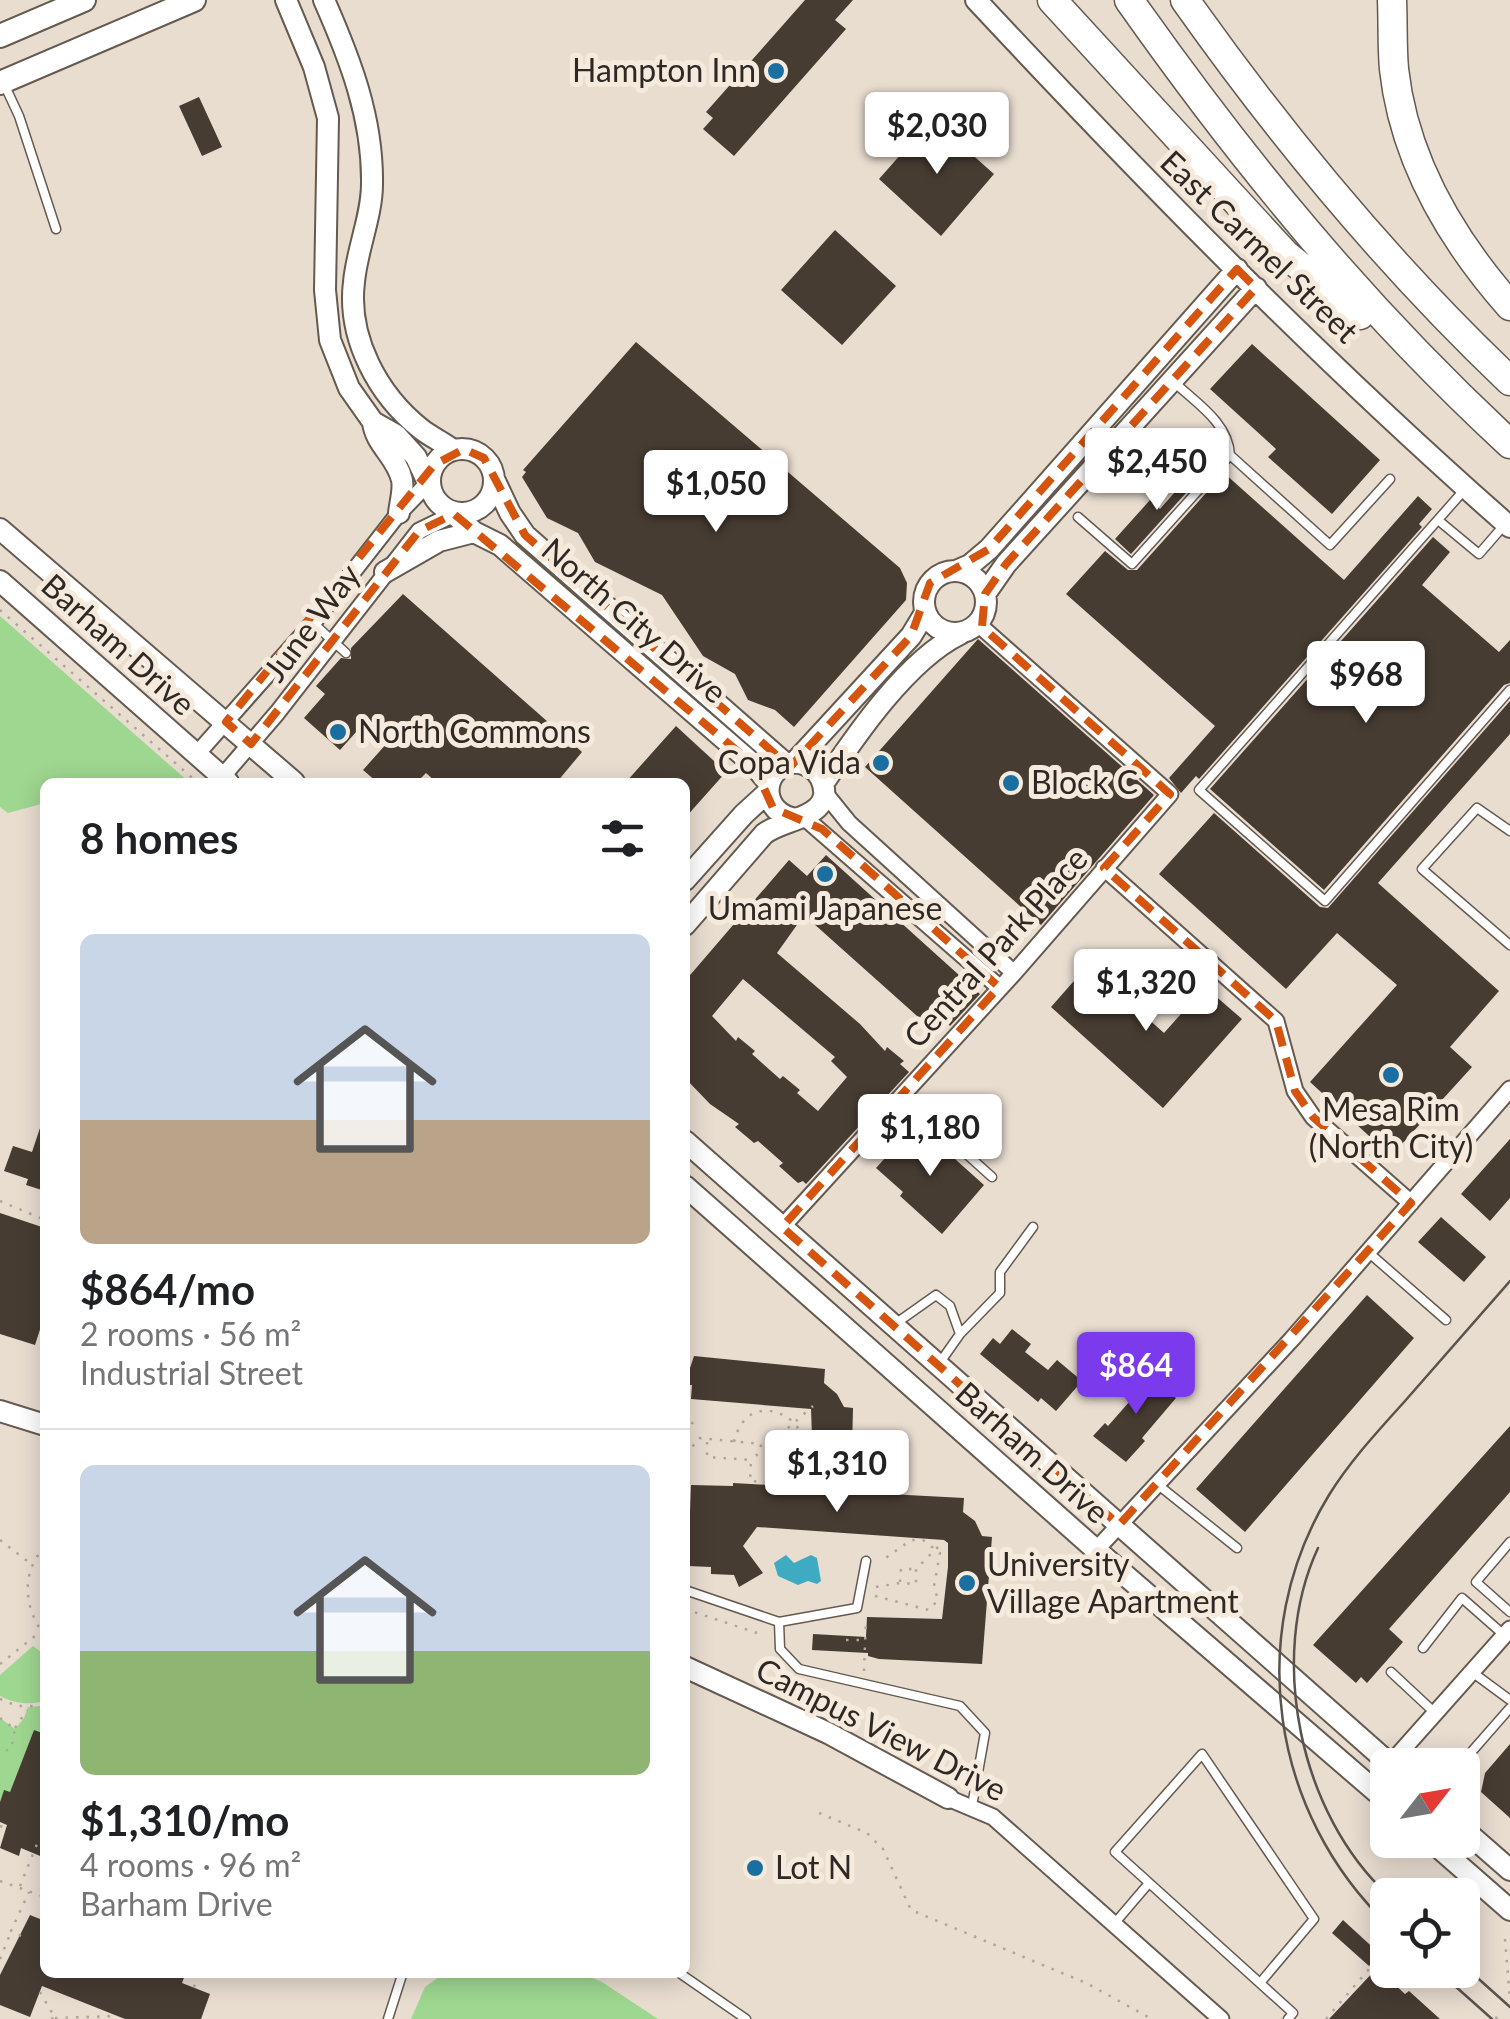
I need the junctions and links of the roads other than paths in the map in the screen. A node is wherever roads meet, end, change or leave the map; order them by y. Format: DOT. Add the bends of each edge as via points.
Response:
graph roads {
  1 [pos="84,0"];
  2 [pos="194,0"];
  3 [pos="286,0"];
  4 [pos="324,0"];
  5 [pos="976,0"];
  6 [pos="1052,0"];
  7 [pos="1129,0"];
  8 [pos="1185,0"];
  9 [pos="1392,0"];
  10 [pos="0,36"];
  11 [pos="2,82"];
  12 [pos="56,228"];
  13 [pos="1237,269"];
  14 [pos="1256,288"];
  15 [pos="1510,306"];
  16 [pos="1510,381"];
  17 [pos="1174,382"];
  18 [pos="1450,389"];
  19 [pos="372,422"];
  20 [pos="1510,444"];
  21 [pos="453,450"];
  22 [pos="1230,455"];
  23 [pos="1390,479"];
  24 [pos="494,480"];
  25 [pos="428,483"];
  26 [pos="1466,488"];
  27 [pos="1034,498"];
  28 [pos="1070,510"];
  29 [pos="399,513"];
  30 [pos="454,514"];
  31 [pos="1438,520"];
  32 [pos="1508,525"];
  33 [pos="0,528"];
  34 [pos="474,532"];
  35 [pos="956,571"];
  36 [pos="385,572"];
  37 [pos="0,581"];
  38 [pos="985,594"];
  39 [pos="925,613"];
  40 [pos="313,624"];
  41 [pos="969,629"];
  42 [pos="340,648"];
  43 [pos="1510,690"];
  44 [pos="226,722"];
  45 [pos="252,744"];
  46 [pos="196,755"];
  47 [pos="790,763"];
  48 [pos="223,778"];
  49 [pos="226,778"];
  50 [pos="290,778"];
  51 [pos="768,788"];
  52 [pos="823,788"];
  53 [pos="801,818"];
  54 [pos="1510,831"];
  55 [pos="1104,868"];
  56 [pos="690,874"];
  57 [pos="690,919"];
  58 [pos="1510,946"];
  59 [pos="1014,973"];
  60 [pos="998,987"];
  61 [pos="1510,1090"];
  62 [pos="901,1095"];
  63 [pos="690,1145"];
  64 [pos="992,1177"];
  65 [pos="690,1190"];
  66 [pos="1411,1203"];
  67 [pos="774,1220"];
  68 [pos="1032,1227"];
  69 [pos="1368,1252"];
  70 [pos="1446,1320"];
  71 [pos="893,1325"];
  72 [pos="960,1334"];
  73 [pos="938,1365"];
  74 [pos="0,1411"];
  75 [pos="40,1424"];
  76 [pos="1157,1484"];
  77 [pos="1119,1525"];
  78 [pos="1510,1542"];
  79 [pos="1236,1548"];
  80 [pos="1096,1550"];
  81 [pos="866,1561"];
  82 [pos="690,1592"];
  83 [pos="1510,1612"];
  84 [pos="778,1622"];
  85 [pos="1507,1632"];
  86 [pos="1423,1648"];
  87 [pos="690,1670"];
  88 [pos="1391,1672"];
  89 [pos="1472,1672"];
  90 [pos="1510,1700"];
  91 [pos="1510,1708"];
  92 [pos="1435,1713"];
  93 [pos="1371,1748"];
  94 [pos="1405,1748"];
  95 [pos="1475,1748"];
  96 [pos="1370,1786"];
  97 [pos="948,1798"];
  98 [pos="971,1808"];
  99 [pos="1480,1844"];
  100 [pos="1450,1858"];
  101 [pos="1510,1870"];
  102 [pos="1149,1883"];
  103 [pos="1510,1910"];
  104 [pos="1114,1924"];
  105 [pos="402,1978"];
  106 [pos="687,1978"];
  107 [pos="1260,1983"];
  108 [pos="388,2019"];
  109 [pos="746,2019"];
  110 [pos="1221,2019"];
  111 [pos="1288,2019"];
  1 -- 10 [label="main road"];
  2 -- 11 [label="main road"];
  3 -- 19 [label="street, North City Drive" via="328,118 330,340 348,388"];
  4 -- 21 [label="street, North City Drive" via="370,132 372,188 353,286 358,336 394,404"];
  5 -- 13 [label="street, East Carmel Street"];
  6 -- 18 [label="highway" via="1285,254"];
  7 -- 18 [label="highway" via="1274,196"];
  8 -- 16 [label="highway" via="1369,237"];
  9 -- 15 [label="highway" via="1394,70 1425,181 1454,236"];
  11 -- 12 [label="lane"];
  13 -- 14 [label="street, East Carmel Street"];
  13 -- 27 [label="street"];
  14 -- 17 [label="street"];
  14 -- 26 [label="street, East Carmel Street"];
  17 -- 22 [label="lane" via="1220,424"];
  17 -- 28 [label="street"];
  18 -- 20 [label="highway"];
  19 -- 25 [label="street, North City Drive" via="416,457"];
  19 -- 29 [label="street" via="403,482"];
  21 -- 24 [label="street, North City Drive" via="484,458"];
  21 -- 25 [label="street" via="434,466"];
  22 -- 23 [label="lane" via="1330,545"];
  22 -- 28 [label="lane" via="1132,564"];
  24 -- 30 [label="street" via="479,508"];
  24 -- 47 [label="street, North City Drive" via="525,535"];
  25 -- 29 [label="street, June Way"];
  25 -- 30 [label="street, North City Drive"];
  26 -- 31 [label="lane"];
  26 -- 32 [label="street, East Carmel Street"];
  27 -- 28 [label="street" via="1050,497"];
  27 -- 35 [label="street" via="989,549"];
  28 -- 38 [label="street" via="1006,564"];
  29 -- 40 [label="street, June Way"];
  30 -- 34 [label="street, North City Drive"];
  30 -- 36 [label="street, June Way" via="419,531"];
  31 -- 32 [label="lane" via="1479,554"];
  31 -- 43 [label="lane" via="1198,790 1325,901"];
  33 -- 44 [label="street, Barham Drive"];
  34 -- 36 [label="street" via="439,542"];
  34 -- 51 [label="street, North City Drive" via="514,558 753,764"];
  35 -- 38 [label="street" via="974,578"];
  35 -- 39 [label="street" via="930,583"];
  36 -- 42 [label="street, June Way"];
  37 -- 46 [label="street, Barham Drive"];
  38 -- 41 [label="street" via="984,615"];
  39 -- 41 [label="street" via="938,630"];
  39 -- 47 [label="street"];
  40 -- 42 [label="lane"];
  40 -- 44 [label="street, June Way"];
  41 -- 52 [label="street" via="922,658 846,749"];
  41 -- 55 [label="street, Central Park Place" via="1170,794"];
  42 -- 45 [label="street, June Way"];
  44 -- 45 [label="street, Barham Drive"];
  44 -- 46 [label="street, June Way"];
  45 -- 49 [label="street, June Way"];
  45 -- 50 [label="street"];
  46 -- 48 [label="street, Barham Drive"];
  47 -- 51 [label="street" via="778,768"];
  47 -- 52 [label="street" via="812,768"];
  51 -- 53 [label="street" via="773,808"];
  51 -- 56 [label="street"];
  52 -- 53 [label="street" via="818,808"];
  52 -- 59 [label="street" via="848,823"];
  53 -- 57 [label="street" via="764,834"];
  53 -- 60 [label="street"];
  54 -- 58 [label="lane" via="1477,808 1422,869"];
  55 -- 59 [label="street, Central Park Place"];
  55 -- 66 [label="street" via="1276,1021 1295,1091 1313,1117"];
  59 -- 60 [label="street, Central Park Place"];
  60 -- 62 [label="street, Central Park Place"];
  61 -- 66 [label="street"];
  62 -- 64 [label="lane"];
  62 -- 67 [label="street, Central Park Place"];
  63 -- 67 [label="street"];
  65 -- 80 [label="street, Barham Drive"];
  66 -- 69 [label="street"];
  67 -- 71 [label="street, Barham Drive"];
  68 -- 72 [label="lane" via="1000,1272 1000,1293"];
  69 -- 70 [label="lane"];
  69 -- 76 [label="street"];
  71 -- 72 [label="lane" via="936,1295 950,1306"];
  71 -- 73 [label="street, Barham Drive"];
  72 -- 73 [label="lane"];
  73 -- 77 [label="street, Barham Drive"];
  74 -- 75 [label="street"];
  76 -- 77 [label="street"];
  76 -- 79 [label="lane"];
  77 -- 80 [label="street"];
  77 -- 93 [label="street, Barham Drive"];
  78 -- 83 [label="lane" via="1476,1582"];
  80 -- 96 [label="street, Barham Drive"];
  81 -- 84 [label="lane" via="857,1608"];
  82 -- 84 [label="lane"];
  84 -- 98 [label="lane" via="780,1649 799,1669 960,1706 985,1733"];
  85 -- 86 [label="lane" via="1462,1598"];
  85 -- 89 [label="street"];
  87 -- 97 [label="street, Campus View Drive" via="828,1733"];
  88 -- 92 [label="lane"];
  89 -- 90 [label="lane"];
  89 -- 92 [label="street"];
  91 -- 95 [label="lane"];
  92 -- 94 [label="street"];
  97 -- 98 [label="street, Campus View Drive"];
  98 -- 104 [label="street, Campus View Drive" via="993,1817"];
  99 -- 101 [label="street"];
  100 -- 103 [label="street"];
  102 -- 104 [label="lane"];
  102 -- 107 [label="lane"];
  102 -- 107 [label="lane" via="1115,1852 1202,1754 1314,1918"];
  104 -- 110 [label="street, Campus View Drive"];
  105 -- 108 [label="lane"];
  106 -- 109 [label="lane"];
  107 -- 111 [label="lane" via="1293,2012"];
}
